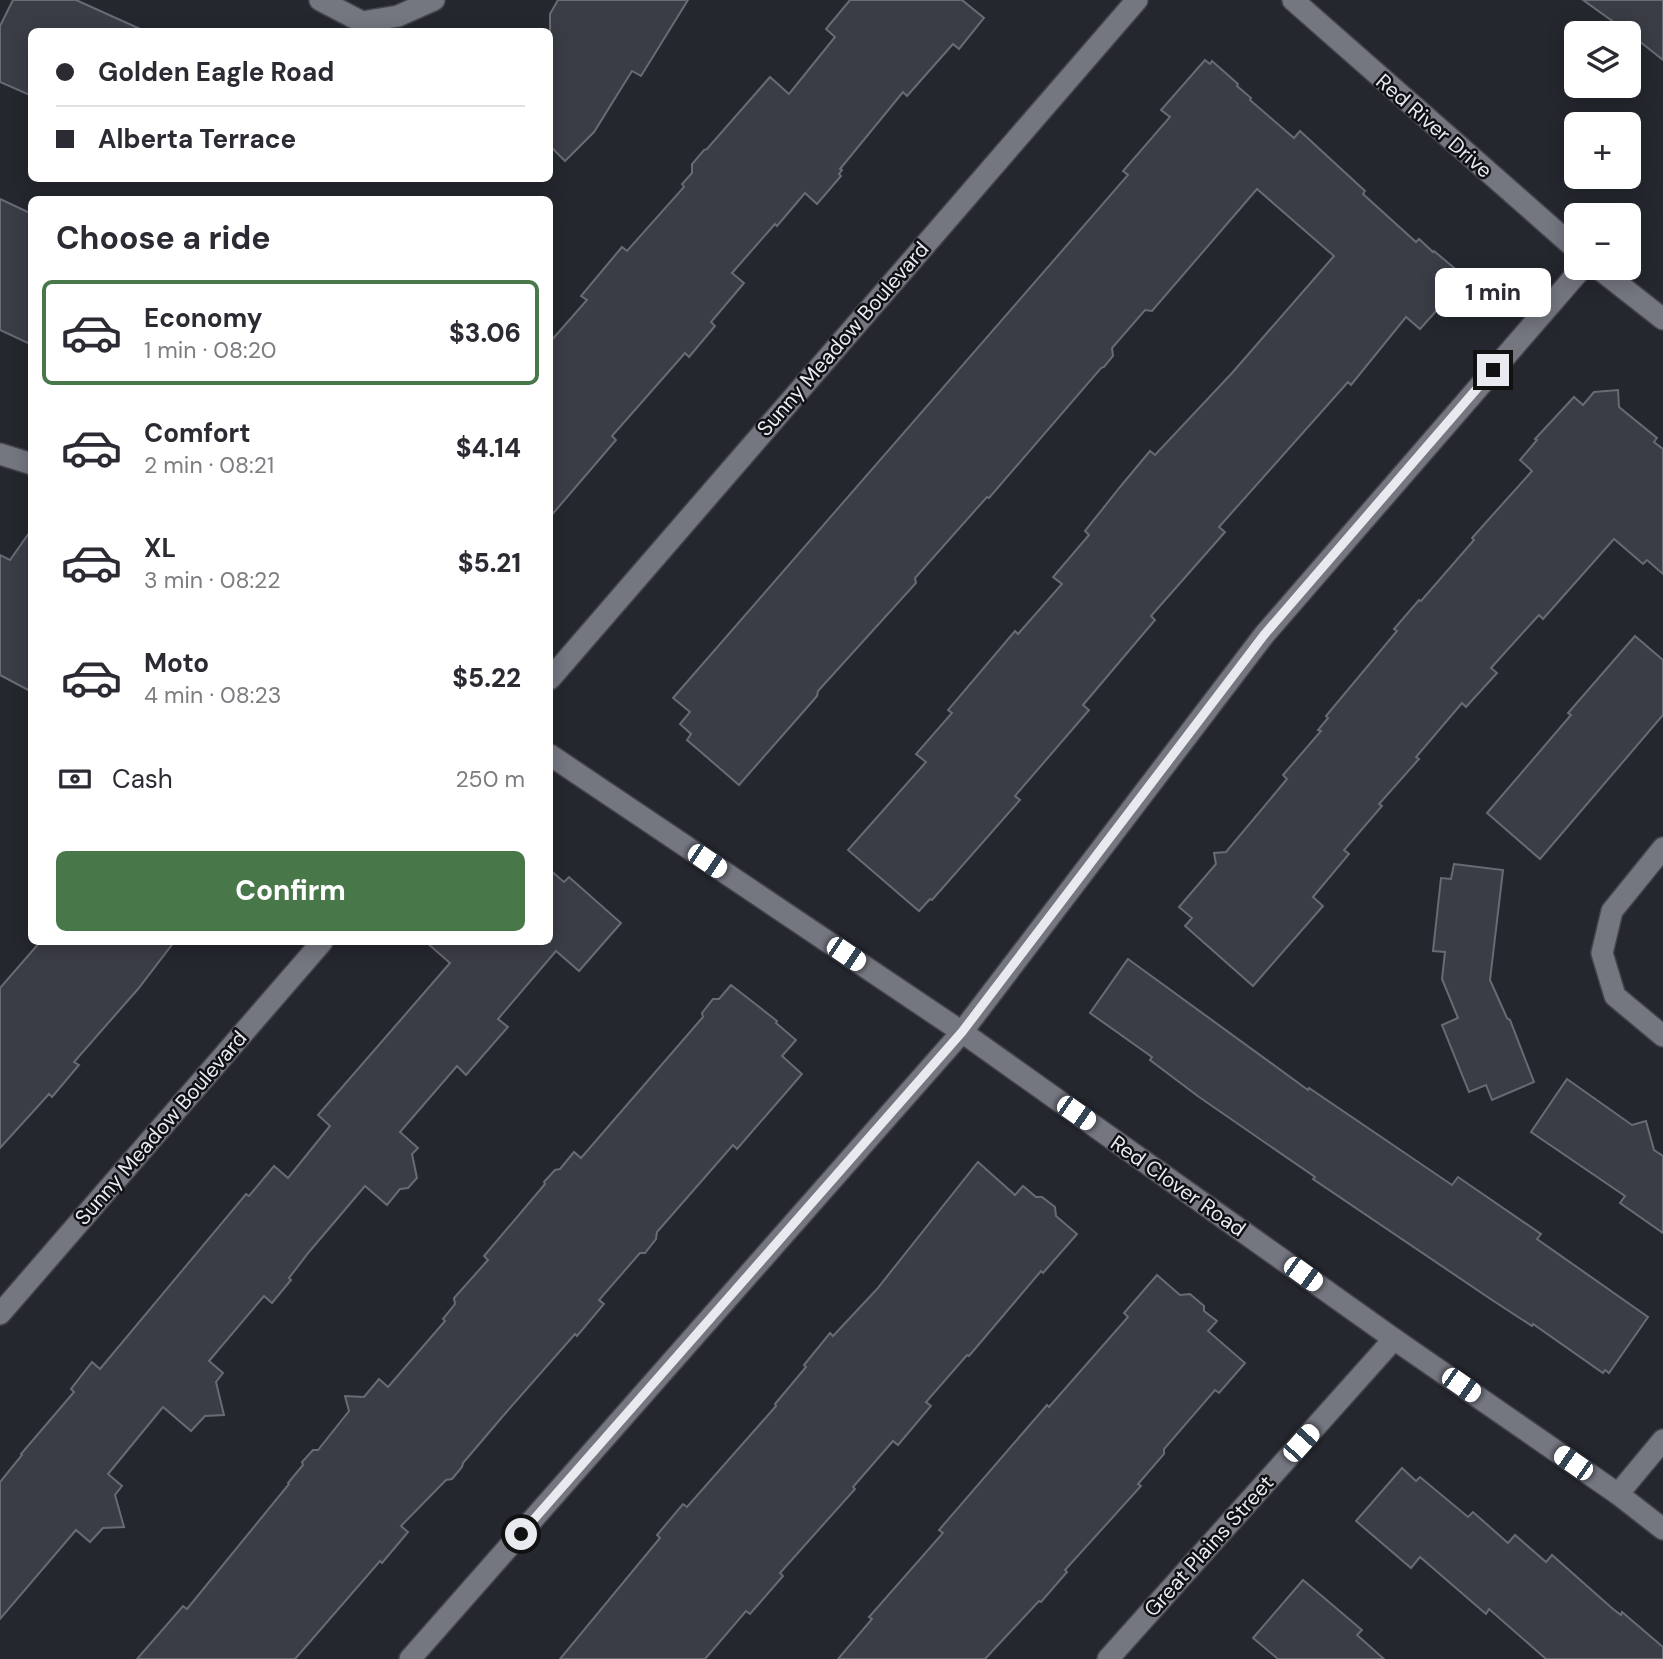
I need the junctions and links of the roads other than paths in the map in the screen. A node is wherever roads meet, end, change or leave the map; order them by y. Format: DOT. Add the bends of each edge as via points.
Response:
graph roads {
  1 [pos="320,0"];
  2 [pos="434,0"];
  3 [pos="1137,0"];
  4 [pos="1293,0"];
  5 [pos="1564,239"];
  6 [pos="1572,280"];
  7 [pos="1613,280"];
  8 [pos="1663,319"];
  9 [pos="0,454"];
  10 [pos="28,463"];
  11 [pos="553,676"];
  12 [pos="553,757"];
  13 [pos="1663,848"];
  14 [pos="319,945"];
  15 [pos="962,1032"];
  16 [pos="1663,1036"];
  17 [pos="0,1314"];
  18 [pos="1394,1339"];
  19 [pos="1663,1440"];
  20 [pos="1618,1494"];
  21 [pos="1663,1529"];
  22 [pos="1115,1657"];
  23 [pos="410,1659"];
  1 -- 2 [label="street" via="362,22 398,16"];
  3 -- 11 [label="street, Sunny Meadow Boulevard"];
  4 -- 5 [label="street, Red River Drive"];
  6 -- 15 [label="street" via="1264,635"];
  7 -- 8 [label="street"];
  9 -- 10 [label="street"];
  12 -- 15 [label="street, Red Clover Road"];
  13 -- 16 [label="street" via="1612,911 1602,953 1615,996"];
  14 -- 17 [label="street, Sunny Meadow Boulevard"];
  15 -- 18 [label="street, Red Clover Road"];
  15 -- 23 [label="street"];
  18 -- 20 [label="street, Red Clover Road"];
  18 -- 22 [label="street, Great Plains Street"];
  19 -- 20 [label="street"];
  20 -- 21 [label="street, Red Clover Road"];
}
